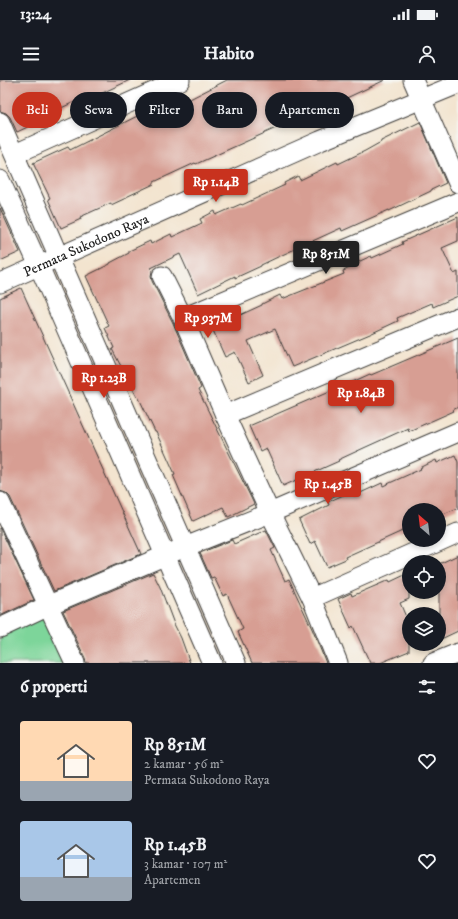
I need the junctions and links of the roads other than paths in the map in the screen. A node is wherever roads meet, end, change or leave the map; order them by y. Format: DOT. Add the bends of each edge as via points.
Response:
graph roads {
  1 [pos="180,80"];
  2 [pos="413,80"];
  3 [pos="458,84"];
  4 [pos="422,100"];
  5 [pos="0,122"];
  6 [pos="15,154"];
  7 [pos="0,180"];
  8 [pos="458,182"];
  9 [pos="458,202"];
  10 [pos="60,257"];
  11 [pos="39,266"];
  12 [pos="162,276"];
  13 [pos="0,283"];
  14 [pos="458,317"];
  15 [pos="183,318"];
  16 [pos="226,415"];
  17 [pos="458,432"];
  18 [pos="0,502"];
  19 [pos="270,513"];
  20 [pos="458,533"];
  21 [pos="185,547"];
  22 [pos="165,556"];
  23 [pos="312,598"];
  24 [pos="49,606"];
  25 [pos="0,628"];
  26 [pos="458,653"];
  27 [pos="75,663"];
  28 [pos="212,663"];
  29 [pos="236,663"];
  30 [pos="338,663"];
  31 [pos="433,663"];
  1 -- 6 [label="street"];
  2 -- 4 [label="street"];
  3 -- 4 [label="street, Permata Sukodono Raya"];
  4 -- 8 [label="street"];
  4 -- 10 [label="street, Permata Sukodono Raya" via="312,144"];
  5 -- 6 [label="street"];
  6 -- 10 [label="street"];
  7 -- 11 [label="street"];
  9 -- 15 [label="street"];
  10 -- 11 [label="street, Permata Sukodono Raya"];
  10 -- 21 [label="street"];
  11 -- 13 [label="street, Permata Sukodono Raya"];
  11 -- 22 [label="street"];
  12 -- 15 [label="street"];
  14 -- 16 [label="street"];
  15 -- 16 [label="street"];
  16 -- 19 [label="street"];
  17 -- 19 [label="street"];
  18 -- 24 [label="street"];
  19 -- 21 [label="street"];
  19 -- 23 [label="street"];
  20 -- 23 [label="street"];
  21 -- 22 [label="street"];
  21 -- 29 [label="street"];
  22 -- 24 [label="street"];
  22 -- 28 [label="street"];
  23 -- 30 [label="street"];
  24 -- 25 [label="street"];
  24 -- 27 [label="street"];
  26 -- 31 [label="street"];
}
